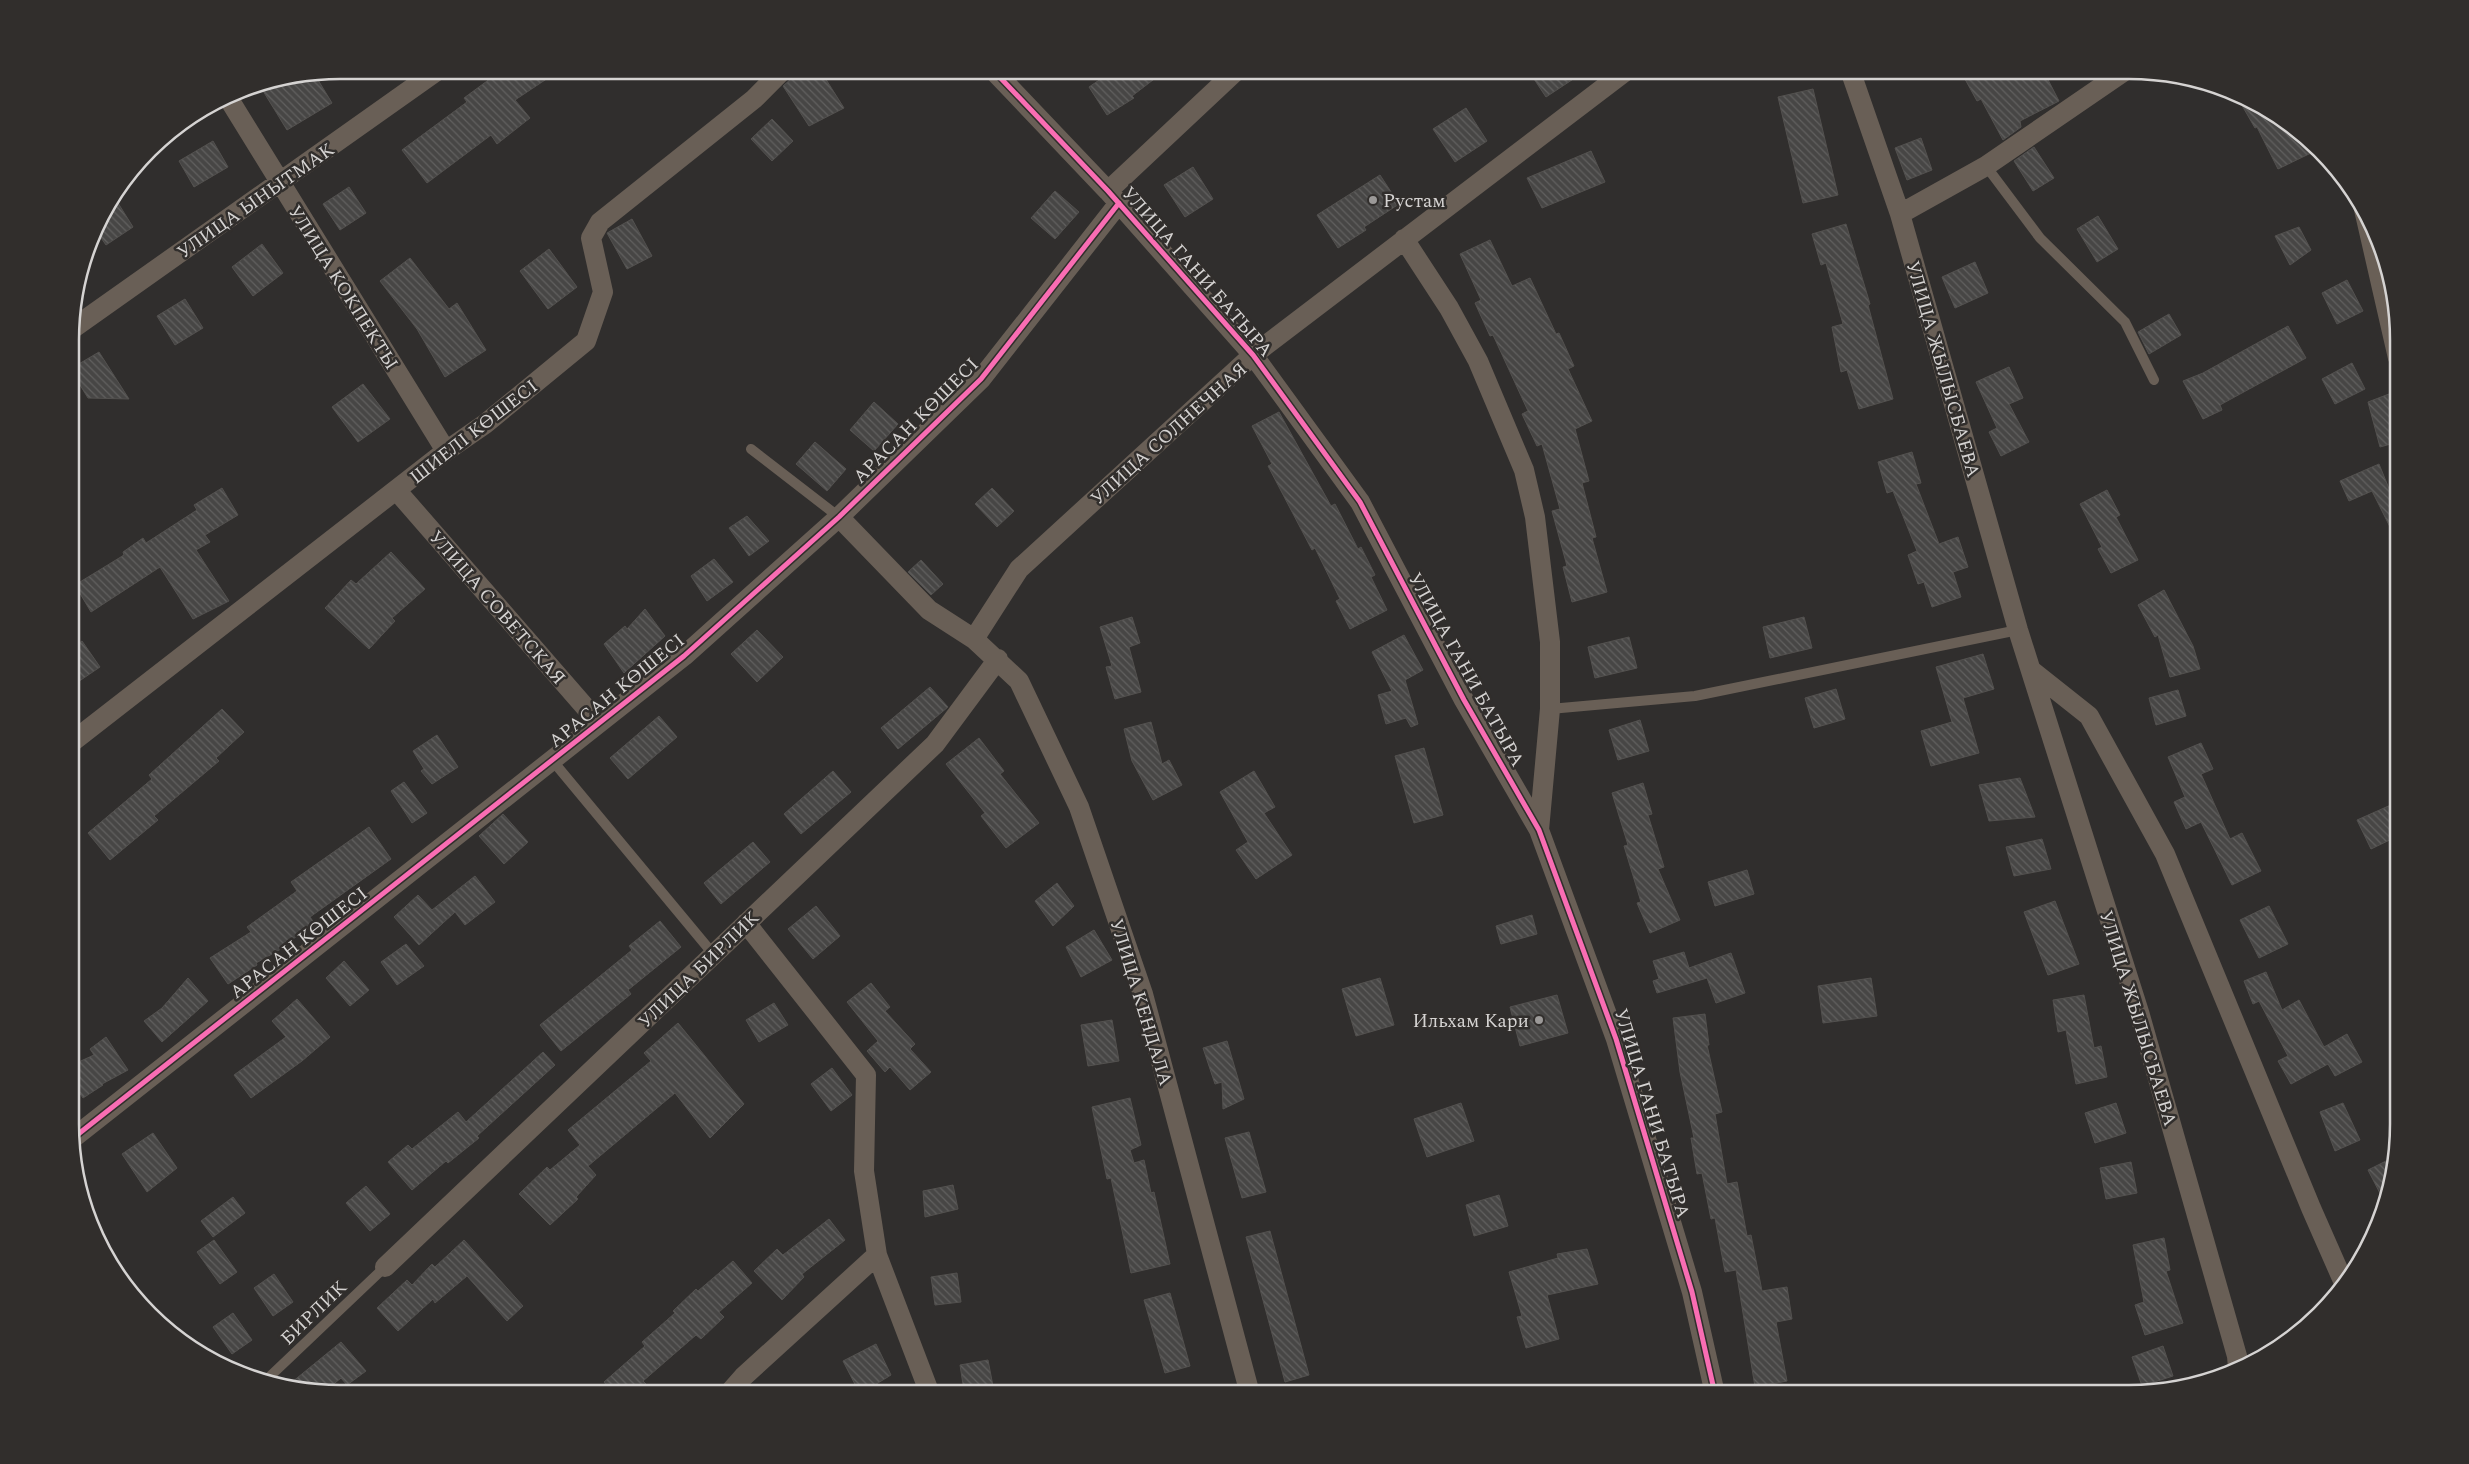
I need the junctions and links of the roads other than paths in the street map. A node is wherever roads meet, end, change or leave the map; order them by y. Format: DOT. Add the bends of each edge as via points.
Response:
graph roads {
  1 [pos="425,79"];
  2 [pos="774,79"];
  3 [pos="1002,79"];
  4 [pos="1228,79"];
  5 [pos="1615,79"];
  6 [pos="1853,79"];
  7 [pos="2113,79"];
  8 [pos="231,103"];
  9 [pos="1986,166"];
  10 [pos="279,184"];
  11 [pos="1114,197"];
  12 [pos="1900,214"];
  13 [pos="1404,239"];
  14 [pos="2373,247"];
  15 [pos="79,323"];
  16 [pos="2390,323"];
  17 [pos="1253,355"];
  18 [pos="2154,380"];
  19 [pos="751,449"];
  20 [pos="446,451"];
  21 [pos="397,491"];
  22 [pos="838,517"];
  23 [pos="2018,630"];
  24 [pos="974,639"];
  25 [pos="998,660"];
  26 [pos="2031,670"];
  27 [pos="1550,709"];
  28 [pos="599,723"];
  29 [pos="79,737"];
  30 [pos="552,760"];
  31 [pos="1539,830"];
  32 [pos="746,922"];
  33 [pos="714,955"];
  34 [pos="79,1133"];
  35 [pos="878,1256"];
  36 [pos="385,1266"];
  37 [pos="2341,1276"];
  38 [pos="2237,1361"];
  39 [pos="271,1376"];
  40 [pos="736,1385"];
  41 [pos="927,1385"];
  42 [pos="1248,1385"];
  43 [pos="1713,1385"];
  1 -- 10 [label="street, УЛИЦА ЫНЫТМАК"];
  2 -- 20 [label="street, ШИЕЛІ КӨШЕСІ" via="754,99 600,222 591,238 603,292 586,340 485,424"];
  3 -- 11 [label="street, УЛИЦА ГАНИ БАТЫРА"];
  4 -- 11 [label="street, АРАСАН КӨШЕСІ"];
  5 -- 13 [label="street, УЛИЦА СОЛНЕЧНАЯ"];
  6 -- 12 [label="street, УЛИЦА ЖЫЛЫСБАЕВА"];
  7 -- 9 [label="street"];
  8 -- 10 [label="street, УЛИЦА КОКПЕКТЫ"];
  9 -- 12 [label="street"];
  9 -- 18 [label="lane" via="2040,238 2125,322"];
  10 -- 15 [label="street, УЛИЦА ЫНЫТМАК"];
  10 -- 20 [label="street, УЛИЦА КОКПЕКТЫ"];
  11 -- 17 [label="street, УЛИЦА ГАНИ БАТЫРА"];
  11 -- 22 [label="street, АРАСАН КӨШЕСІ" via="981,379"];
  12 -- 23 [label="street, УЛИЦА ЖЫЛЫСБАЕВА"];
  13 -- 17 [label="street, УЛИЦА СОЛНЕЧНАЯ"];
  13 -- 27 [label="street, УЛИЦА ГАНИ БАТЫРА" via="1449,308 1478,361 1524,470 1542,562 1550,642"];
  14 -- 16 [label="street"];
  17 -- 24 [label="street, УЛИЦА СОЛНЕЧНАЯ" via="1019,569"];
  17 -- 31 [label="street, УЛИЦА ГАНИ БАТЫРА" via="1360,502 1464,700"];
  19 -- 22 [label="lane"];
  20 -- 21 [label="street, ШИЕЛІ КӨШЕСІ"];
  21 -- 28 [label="street, УЛИЦА СОВЕТСКАЯ"];
  21 -- 29 [label="street, ШИЕЛІ КӨШЕСІ"];
  22 -- 24 [label="street, УЛИЦА КЕНДАЛА" via="929,610"];
  22 -- 28 [label="street, АРАСАН КӨШЕСІ" via="684,656"];
  23 -- 26 [label="street, УЛИЦА ЖЫЛЫСБАЕВА"];
  23 -- 27 [label="lane" via="1695,696"];
  24 -- 25 [label="street, УЛИЦА КЕНДАЛА"];
  25 -- 32 [label="street, УЛИЦА БИРЛИК" via="935,744"];
  25 -- 42 [label="street, УЛИЦА КЕНДАЛА" via="1019,681 1080,808 1143,994"];
  26 -- 37 [label="street" via="2089,716 2165,854"];
  26 -- 38 [label="street, УЛИЦА ЖЫЛЫСБАЕВА" via="2140,1012"];
  27 -- 31 [label="street, УЛИЦА ГАНИ БАТЫРА"];
  28 -- 30 [label="street, АРАСАН КӨШЕСІ"];
  30 -- 33 [label="lane"];
  30 -- 34 [label="street, АРАСАН КӨШЕСІ"];
  31 -- 43 [label="street, УЛИЦА ГАНИ БАТЫРА" via="1616,1039 1692,1292"];
  32 -- 33 [label="street, УЛИЦА БИРЛИК"];
  32 -- 35 [label="street" via="866,1075 864,1171"];
  33 -- 36 [label="street, УЛИЦА БИРЛИК"];
  35 -- 40 [label="street"];
  35 -- 41 [label="street"];
  36 -- 39 [label="lane, БИРЛИК"];
}
